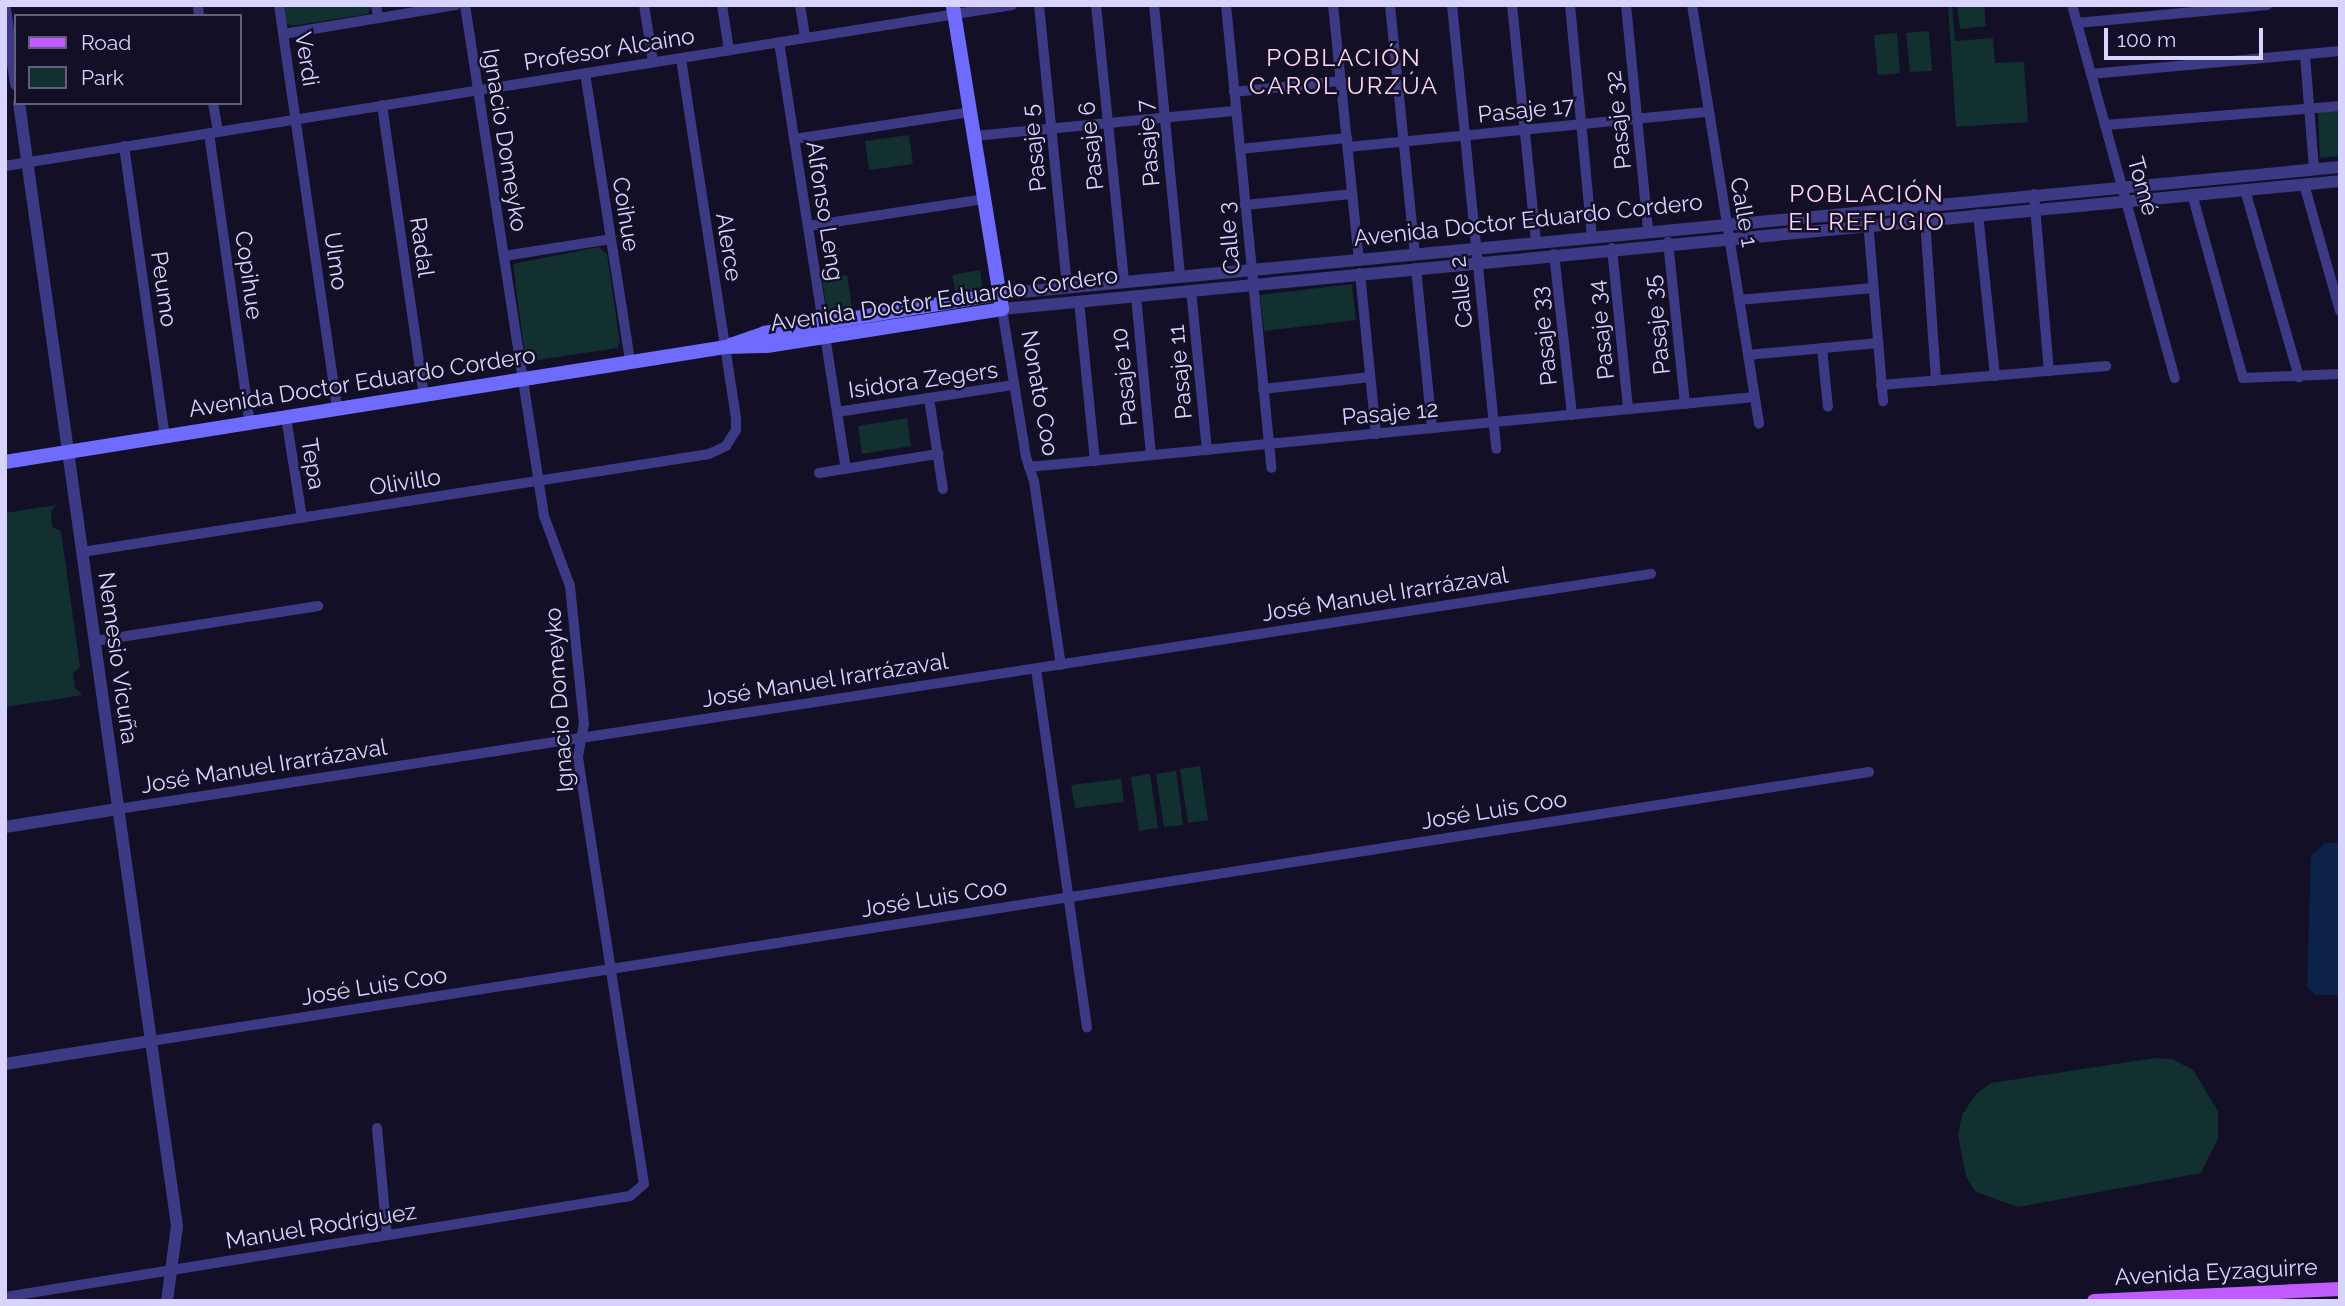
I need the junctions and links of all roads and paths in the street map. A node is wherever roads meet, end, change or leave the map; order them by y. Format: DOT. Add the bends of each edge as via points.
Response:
graph roads {
  1 [pos="279,5"];
  2 [pos="376,5"];
  3 [pos="456,5"];
  4 [pos="465,5"];
  5 [pos="644,5"];
  6 [pos="722,5"];
  7 [pos="800,5"];
  8 [pos="1012,5"];
  9 [pos="1038,5"];
  10 [pos="1096,5"];
  11 [pos="1154,5"];
  12 [pos="1226,5"];
  13 [pos="1334,5"];
  14 [pos="1390,5"];
  15 [pos="1452,5"];
  16 [pos="1512,5"];
  17 [pos="1570,5"];
  18 [pos="1626,5"];
  19 [pos="1692,5"];
  20 [pos="2071,5"];
  21 [pos="2267,5"];
  22 [pos="5,9"];
  23 [pos="954,9"];
  24 [pos="378,18"];
  25 [pos="2077,23"];
  26 [pos="283,34"];
  27 [pos="805,38"];
  28 [pos="779,42"];
  29 [pos="729,50"];
  30 [pos="2340,51"];
  31 [pos="2305,54"];
  32 [pos="681,58"];
  33 [pos="653,62"];
  34 [pos="14,70"];
  35 [pos="585,73"];
  36 [pos="2091,74"];
  37 [pos="1341,82"];
  38 [pos="478,90"];
  39 [pos="1234,92"];
  40 [pos="19,105"];
  41 [pos="213,105"];
  42 [pos="382,105"];
  43 [pos="2340,106"];
  44 [pos="2309,108"];
  45 [pos="1236,111"];
  46 [pos="970,112"];
  47 [pos="1708,112"];
  48 [pos="1165,118"];
  49 [pos="297,119"];
  50 [pos="1637,119"];
  51 [pos="1108,123"];
  52 [pos="1581,124"];
  53 [pos="2105,125"];
  54 [pos="1051,128"];
  55 [pos="1525,130"];
  56 [pos="213,132"];
  57 [pos="1465,135"];
  58 [pos="974,136"];
  59 [pos="794,139"];
  60 [pos="1404,142"];
  61 [pos="1347,143"];
  62 [pos="124,146"];
  63 [pos="1240,149"];
  64 [pos="27,162"];
  65 [pos="5,166"];
  66 [pos="2340,167"];
  67 [pos="2315,170"];
  68 [pos="2340,181"];
  69 [pos="2304,184"];
  70 [pos="2123,186"];
  71 [pos="2245,190"];
  72 [pos="1352,194"];
  73 [pos="2034,194"];
  74 [pos="2192,194"];
  75 [pos="984,199"];
  76 [pos="2127,200"];
  77 [pos="1245,205"];
  78 [pos="2035,209"];
  79 [pos="1978,214"];
  80 [pos="1868,217"];
  81 [pos="1924,219"];
  82 [pos="808,226"];
  83 [pos="1727,230"];
  84 [pos="1648,231"];
  85 [pos="1592,236"];
  86 [pos="611,239"];
  87 [pos="1536,242"];
  88 [pos="1668,242"];
  89 [pos="1476,248"];
  90 [pos="1612,248"];
  91 [pos="1415,254"];
  92 [pos="1554,254"];
  93 [pos="504,256"];
  94 [pos="1359,259"];
  95 [pos="1477,261"];
  96 [pos="1416,268"];
  97 [pos="1251,270"];
  98 [pos="1360,273"];
  99 [pos="1180,277"];
  100 [pos="1124,282"];
  101 [pos="1253,284"];
  102 [pos="1067,288"];
  103 [pos="1873,288"];
  104 [pos="1191,290"];
  105 [pos="999,294"];
  106 [pos="1136,296"];
  107 [pos="1739,299"];
  108 [pos="1079,302"];
  109 [pos="1002,309"];
  110 [pos="2340,311"];
  111 [pos="824,330"];
  112 [pos="1878,343"];
  113 [pos="725,347"];
  114 [pos="1822,348"];
  115 [pos="1748,355"];
  116 [pos="630,362"];
  117 [pos="2106,366"];
  118 [pos="2049,371"];
  119 [pos="2340,374"];
  120 [pos="1995,376"];
  121 [pos="1370,377"];
  122 [pos="2299,377"];
  123 [pos="2175,378"];
  124 [pos="523,379"];
  125 [pos="1936,381"];
  126 [pos="1014,385"];
  127 [pos="1881,385"];
  128 [pos="1263,389"];
  129 [pos="424,395"];
  130 [pos="1755,397"];
  131 [pos="929,398"];
  132 [pos="1883,401"];
  133 [pos="1685,404"];
  134 [pos="1828,407"];
  135 [pos="337,409"];
  136 [pos="1628,409"];
  137 [pos="837,412"];
  138 [pos="1572,415"];
  139 [pos="286,417"];
  140 [pos="250,422"];
  141 [pos="1493,422"];
  142 [pos="1759,425"];
  143 [pos="1432,428"];
  144 [pos="1376,433"];
  145 [pos="165,436"];
  146 [pos="730,442"];
  147 [pos="1268,444"];
  148 [pos="1496,449"];
  149 [pos="1207,450"];
  150 [pos="68,452"];
  151 [pos="938,454"];
  152 [pos="1151,455"];
  153 [pos="5,461"];
  154 [pos="1096,461"];
  155 [pos="1029,467"];
  156 [pos="1271,468"];
  157 [pos="846,469"];
  158 [pos="819,474"];
  159 [pos="538,481"];
  160 [pos="943,489"];
  161 [pos="302,518"];
  162 [pos="82,552"];
  163 [pos="1651,574"];
  164 [pos="318,606"];
  165 [pos="94,641"];
  166 [pos="1061,665"];
  167 [pos="1036,669"];
  168 [pos="580,739"];
  169 [pos="1868,772"];
  170 [pos="118,809"];
  171 [pos="5,827"];
  172 [pos="1069,898"];
  173 [pos="611,971"];
  174 [pos="1087,1027"];
  175 [pos="151,1041"];
  176 [pos="5,1064"];
  177 [pos="377,1128"];
  178 [pos="642,1189"];
  179 [pos="387,1235"];
  180 [pos="173,1269"];
  181 [pos="2340,1289"];
  182 [pos="5,1297"];
  183 [pos="167,1301"];
  184 [pos="2094,1301"];
  1 -- 26 [label="street, Verdi"];
  2 -- 24 [label="street"];
  3 -- 24 [label="street"];
  4 -- 38 [label="street, Ignacio Domeyko"];
  5 -- 33 [label="street"];
  6 -- 29 [label="street"];
  7 -- 27 [label="street"];
  8 -- 23 [label="street, Profesor Alcaíno"];
  9 -- 54 [label="street, Pasaje 5"];
  10 -- 51 [label="street, Pasaje 6"];
  11 -- 48 [label="street, Pasaje 7"];
  12 -- 39 [label="street, Calle 3"];
  13 -- 37 [label="street"];
  14 -- 60 [label="street"];
  15 -- 57 [label="street, Calle 2"];
  16 -- 55 [label="street"];
  17 -- 52 [label="street"];
  18 -- 50 [label="street, Pasaje 32"];
  19 -- 47 [label="street, Calle 1"];
  20 -- 25 [label="street, Tomé"];
  21 -- 25 [label="street"];
  22 -- 34 [label="street"];
  23 -- 27 [label="street, Profesor Alcaíno"];
  23 -- 46 [label="main road, Nonato Coo"];
  24 -- 26 [label="street"];
  25 -- 36 [label="street, Tomé"];
  26 -- 49 [label="street, Verdi"];
  27 -- 28 [label="street, Profesor Alcaíno"];
  28 -- 29 [label="street, Profesor Alcaíno"];
  28 -- 59 [label="street, Alfonso Leng"];
  29 -- 32 [label="street, Profesor Alcaíno"];
  30 -- 31 [label="street"];
  31 -- 36 [label="street"];
  31 -- 44 [label="street"];
  32 -- 33 [label="street, Profesor Alcaíno"];
  32 -- 113 [label="street, Alerce"];
  33 -- 35 [label="street, Profesor Alcaíno"];
  35 -- 38 [label="street, Profesor Alcaíno"];
  35 -- 86 [label="street, Coihue"];
  36 -- 53 [label="street, Tomé"];
  37 -- 39 [label="street"];
  37 -- 61 [label="street"];
  38 -- 42 [label="street, Profesor Alcaíno"];
  38 -- 93 [label="street, Ignacio Domeyko"];
  39 -- 45 [label="street, Calle 3"];
  40 -- 64 [label="street, Nemesio Vicuña"];
  41 -- 56 [label="street, Copihue"];
  42 -- 49 [label="street, Profesor Alcaíno"];
  42 -- 129 [label="street, Radal"];
  43 -- 44 [label="street"];
  44 -- 53 [label="street"];
  44 -- 67 [label="street"];
  45 -- 48 [label="street"];
  45 -- 63 [label="street, Calle 3"];
  46 -- 58 [label="main road, Nonato Coo"];
  46 -- 59 [label="street"];
  47 -- 50 [label="street, Pasaje 17"];
  47 -- 83 [label="street, Calle 1"];
  48 -- 51 [label="street"];
  48 -- 99 [label="street, Pasaje 7"];
  49 -- 56 [label="street, Profesor Alcaíno"];
  49 -- 135 [label="street, Ulmo"];
  50 -- 52 [label="street, Pasaje 17"];
  50 -- 84 [label="street, Pasaje 32"];
  51 -- 54 [label="street"];
  51 -- 100 [label="street, Pasaje 6"];
  52 -- 55 [label="street, Pasaje 17"];
  52 -- 85 [label="street"];
  53 -- 70 [label="street, Tomé"];
  54 -- 58 [label="street"];
  54 -- 102 [label="street, Pasaje 5"];
  55 -- 57 [label="street, Pasaje 17"];
  55 -- 87 [label="street"];
  56 -- 62 [label="street, Profesor Alcaíno"];
  56 -- 140 [label="street, Copihue"];
  57 -- 60 [label="street, Pasaje 17"];
  57 -- 89 [label="street, Calle 2"];
  58 -- 75 [label="main road, Nonato Coo"];
  59 -- 82 [label="street, Alfonso Leng"];
  60 -- 61 [label="street, Pasaje 17"];
  60 -- 91 [label="street"];
  61 -- 63 [label="street, Pasaje 17"];
  61 -- 72 [label="street"];
  62 -- 64 [label="street, Profesor Alcaíno"];
  62 -- 145 [label="street, Peumo"];
  63 -- 77 [label="street, Calle 3"];
  64 -- 65 [label="street, Profesor Alcaíno"];
  64 -- 150 [label="street, Nemesio Vicuña"];
  66 -- 67 [label="street, Avenida Doctor Eduardo Cordero"];
  67 -- 70 [label="street, Avenida Doctor Eduardo Cordero"];
  68 -- 69 [label="street, Avenida Doctor Eduardo Cordero"];
  69 -- 71 [label="street, Avenida Doctor Eduardo Cordero"];
  69 -- 110 [label="street"];
  70 -- 73 [label="street, Avenida Doctor Eduardo Cordero"];
  70 -- 76 [label="street, Tomé"];
  71 -- 74 [label="street, Avenida Doctor Eduardo Cordero"];
  71 -- 122 [label="street"];
  72 -- 77 [label="street"];
  72 -- 94 [label="street"];
  73 -- 78 [label="street"];
  73 -- 80 [label="street, Avenida Doctor Eduardo Cordero"];
  74 -- 76 [label="street, Avenida Doctor Eduardo Cordero"];
  74 -- 122 [label="street" via="2245,380"];
  75 -- 82 [label="street"];
  75 -- 105 [label="main road, Nonato Coo"];
  76 -- 78 [label="street, Avenida Doctor Eduardo Cordero"];
  76 -- 123 [label="street, Tomé"];
  77 -- 97 [label="street, Calle 3"];
  78 -- 79 [label="street, Avenida Doctor Eduardo Cordero"];
  78 -- 118 [label="street"];
  79 -- 81 [label="street, Avenida Doctor Eduardo Cordero"];
  79 -- 120 [label="street"];
  80 -- 81 [label="street, Avenida Doctor Eduardo Cordero"];
  80 -- 83 [label="street, Avenida Doctor Eduardo Cordero"];
  80 -- 103 [label="street"];
  81 -- 125 [label="street"];
  82 -- 111 [label="street, Alfonso Leng"];
  83 -- 84 [label="street, Avenida Doctor Eduardo Cordero"];
  83 -- 88 [label="street, Avenida Doctor Eduardo Cordero"];
  83 -- 107 [label="street, Calle 1"];
  84 -- 85 [label="street, Avenida Doctor Eduardo Cordero"];
  85 -- 87 [label="street, Avenida Doctor Eduardo Cordero"];
  86 -- 93 [label="street"];
  86 -- 116 [label="street, Coihue"];
  87 -- 89 [label="street, Avenida Doctor Eduardo Cordero"];
  88 -- 90 [label="street, Avenida Doctor Eduardo Cordero"];
  88 -- 133 [label="street, Pasaje 35"];
  89 -- 91 [label="street, Avenida Doctor Eduardo Cordero"];
  89 -- 95 [label="street, Calle 2"];
  90 -- 92 [label="street, Avenida Doctor Eduardo Cordero"];
  90 -- 136 [label="street, Pasaje 34"];
  91 -- 94 [label="street, Avenida Doctor Eduardo Cordero"];
  92 -- 95 [label="street, Avenida Doctor Eduardo Cordero"];
  92 -- 138 [label="street, Pasaje 33"];
  93 -- 124 [label="street, Ignacio Domeyko"];
  94 -- 97 [label="street, Avenida Doctor Eduardo Cordero"];
  95 -- 96 [label="street, Avenida Doctor Eduardo Cordero"];
  95 -- 141 [label="street, Calle 2"];
  96 -- 98 [label="street, Avenida Doctor Eduardo Cordero"];
  96 -- 143 [label="street"];
  97 -- 99 [label="street, Avenida Doctor Eduardo Cordero"];
  97 -- 101 [label="street, Calle 3"];
  98 -- 101 [label="street, Avenida Doctor Eduardo Cordero"];
  98 -- 121 [label="street"];
  99 -- 100 [label="street, Avenida Doctor Eduardo Cordero"];
  100 -- 102 [label="street, Avenida Doctor Eduardo Cordero"];
  101 -- 104 [label="street, Avenida Doctor Eduardo Cordero"];
  101 -- 128 [label="street, Calle 3"];
  102 -- 105 [label="street, Avenida Doctor Eduardo Cordero"];
  103 -- 107 [label="street"];
  103 -- 112 [label="street"];
  104 -- 106 [label="street, Avenida Doctor Eduardo Cordero"];
  104 -- 149 [label="street, Pasaje 11"];
  105 -- 109 [label="main road, Nonato Coo"];
  105 -- 111 [label="main road, Avenida Doctor Eduardo Cordero"];
  106 -- 108 [label="street, Avenida Doctor Eduardo Cordero"];
  106 -- 152 [label="street, Pasaje 10"];
  107 -- 115 [label="street, Calle 1"];
  108 -- 109 [label="street, Avenida Doctor Eduardo Cordero"];
  108 -- 154 [label="street"];
  109 -- 111 [label="main road, Avenida Doctor Eduardo Cordero"];
  109 -- 126 [label="street, Nonato Coo"];
  111 -- 113 [label="main road, Avenida Doctor Eduardo Cordero"];
  111 -- 137 [label="street, Alfonso Leng"];
  112 -- 114 [label="street"];
  112 -- 127 [label="street"];
  113 -- 116 [label="main road, Avenida Doctor Eduardo Cordero"];
  113 -- 146 [label="street, Alerce" via="737,424"];
  114 -- 115 [label="street"];
  114 -- 134 [label="street"];
  115 -- 130 [label="street, Calle 1"];
  116 -- 124 [label="main road, Avenida Doctor Eduardo Cordero"];
  117 -- 118 [label="street"];
  118 -- 120 [label="street"];
  119 -- 122 [label="street"];
  120 -- 125 [label="street"];
  121 -- 128 [label="street"];
  121 -- 144 [label="street"];
  124 -- 129 [label="main road, Avenida Doctor Eduardo Cordero"];
  124 -- 159 [label="street, Ignacio Domeyko"];
  125 -- 127 [label="street"];
  126 -- 131 [label="street, Isidora Zegers"];
  126 -- 155 [label="street, Nonato Coo"];
  127 -- 132 [label="street"];
  128 -- 147 [label="street, Calle 3"];
  129 -- 135 [label="main road, Avenida Doctor Eduardo Cordero"];
  130 -- 133 [label="street, Pasaje 12"];
  130 -- 142 [label="street, Calle 1"];
  131 -- 137 [label="street, Isidora Zegers"];
  131 -- 151 [label="street"];
  133 -- 136 [label="street, Pasaje 12"];
  135 -- 139 [label="main road, Avenida Doctor Eduardo Cordero"];
  136 -- 138 [label="street, Pasaje 12"];
  137 -- 157 [label="street, Alfonso Leng"];
  138 -- 141 [label="street, Pasaje 12"];
  139 -- 140 [label="main road, Avenida Doctor Eduardo Cordero"];
  139 -- 161 [label="street, Tepa"];
  140 -- 145 [label="main road, Avenida Doctor Eduardo Cordero"];
  141 -- 143 [label="street, Pasaje 12"];
  141 -- 148 [label="street, Calle 2"];
  143 -- 144 [label="street, Pasaje 12"];
  144 -- 147 [label="street, Pasaje 12"];
  145 -- 150 [label="main road, Avenida Doctor Eduardo Cordero"];
  146 -- 159 [label="street, Olivillo" via="709,454"];
  147 -- 149 [label="street, Pasaje 12"];
  147 -- 156 [label="street, Calle 3"];
  149 -- 152 [label="street, Pasaje 12"];
  150 -- 153 [label="main road, Avenida Doctor Eduardo Cordero"];
  150 -- 162 [label="street, Nemesio Vicuña"];
  151 -- 157 [label="street"];
  151 -- 160 [label="street"];
  152 -- 154 [label="street, Pasaje 12"];
  154 -- 155 [label="street, Pasaje 12"];
  155 -- 166 [label="street, Nonato Coo"];
  157 -- 158 [label="street"];
  159 -- 161 [label="street, Olivillo"];
  159 -- 168 [label="street, Ignacio Domeyko" via="545,526 570,586 583,718"];
  161 -- 162 [label="street, Olivillo"];
  162 -- 165 [label="street, Nemesio Vicuña"];
  163 -- 166 [label="street, José Manuel Irarrázaval"];
  164 -- 165 [label="street"];
  165 -- 170 [label="street, Nemesio Vicuña"];
  166 -- 167 [label="street, José Manuel Irarrázaval"];
  167 -- 168 [label="street, José Manuel Irarrázaval"];
  167 -- 172 [label="street"];
  168 -- 170 [label="street, José Manuel Irarrázaval"];
  168 -- 173 [label="street, Ignacio Domeyko" via="578,757"];
  169 -- 172 [label="street, José Luis Coo"];
  170 -- 171 [label="street, José Manuel Irarrázaval"];
  170 -- 175 [label="street, Nemesio Vicuña"];
  172 -- 173 [label="street, José Luis Coo"];
  172 -- 174 [label="street"];
  173 -- 175 [label="street, José Luis Coo"];
  173 -- 178 [label="street, Ignacio Domeyko" via="645,1180"];
  175 -- 176 [label="street, José Luis Coo"];
  175 -- 180 [label="street, Nemesio Vicuña" via="177,1226"];
  177 -- 179 [label="street"];
  178 -- 179 [label="street, Manuel Rodríguez" via="630,1196"];
  179 -- 180 [label="street, Manuel Rodríguez"];
  180 -- 182 [label="street, Manuel Rodríguez"];
  180 -- 183 [label="street, Nemesio Vicuña"];
  181 -- 184 [label="main road, Avenida Eyzaguirre"];
}
